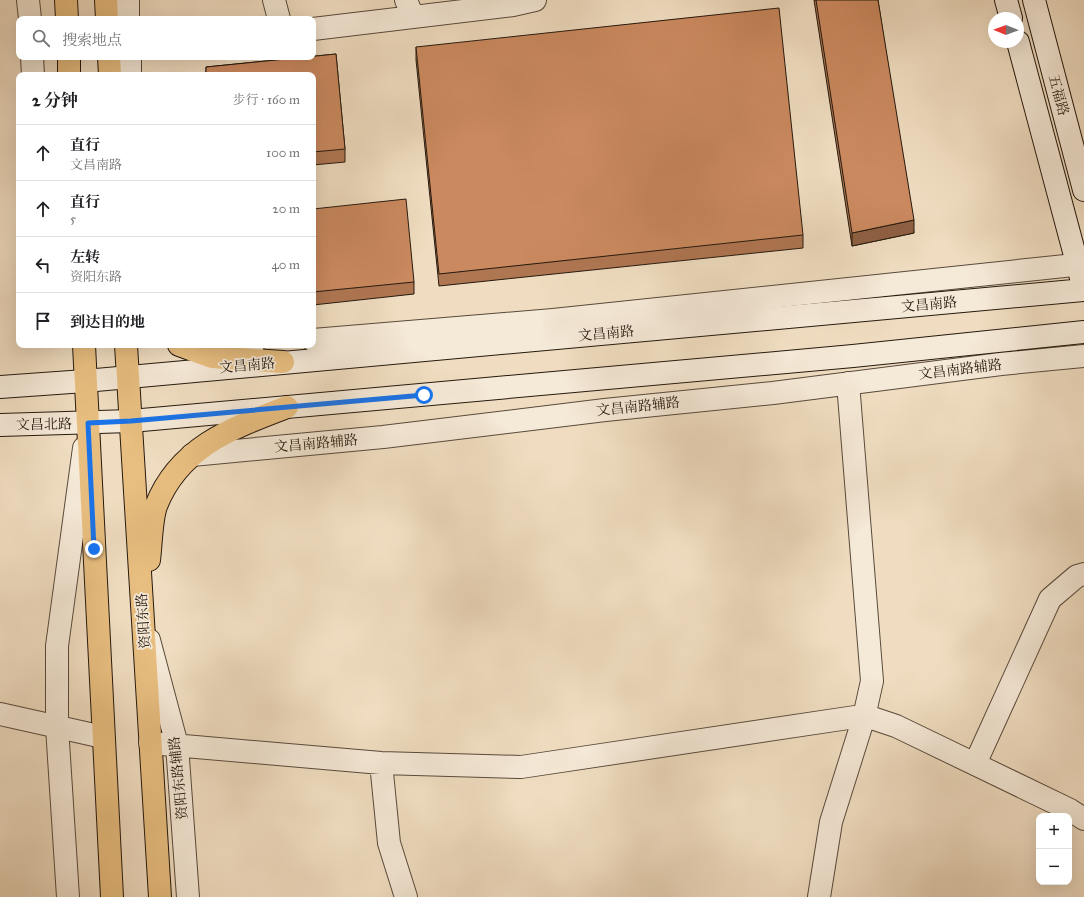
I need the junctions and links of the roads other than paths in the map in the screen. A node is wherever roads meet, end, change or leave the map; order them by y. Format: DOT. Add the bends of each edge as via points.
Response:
graph roads {
  1 [pos="28,0"];
  2 [pos="66,0"];
  3 [pos="106,0"];
  4 [pos="128,0"];
  5 [pos="274,0"];
  6 [pos="536,0"];
  7 [pos="1006,0"];
  8 [pos="1034,0"];
  9 [pos="409,9"];
  10 [pos="1009,12"];
  11 [pos="30,16"];
  12 [pos="66,16"];
  13 [pos="107,16"];
  14 [pos="128,16"];
  15 [pos="278,16"];
  16 [pos="316,28"];
  17 [pos="1020,48"];
  18 [pos="32,60"];
  19 [pos="68,60"];
  20 [pos="109,60"];
  21 [pos="130,60"];
  22 [pos="33,72"];
  23 [pos="70,72"];
  24 [pos="110,72"];
  25 [pos="130,72"];
  26 [pos="1084,190"];
  27 [pos="1081,264"];
  28 [pos="1084,289"];
  29 [pos="1084,332"];
  30 [pos="316,340"];
  31 [pos="77,348"];
  32 [pos="84,348"];
  33 [pos="126,348"];
  34 [pos="185,348"];
  35 [pos="1084,356"];
  36 [pos="283,362"];
  37 [pos="128,376"];
  38 [pos="85,381"];
  39 [pos="848,383"];
  40 [pos="2,387"];
  41 [pos="287,407"];
  42 [pos="131,421"];
  43 [pos="88,423"];
  44 [pos="0,425"];
  45 [pos="192,455"];
  46 [pos="1084,574"];
  47 [pos="142,615"];
  48 [pos="0,714"];
  49 [pos="864,717"];
  50 [pos="57,727"];
  51 [pos="103,737"];
  52 [pos="150,743"];
  53 [pos="177,745"];
  54 [pos="381,763"];
  55 [pos="975,764"];
  56 [pos="1084,819"];
  57 [pos="68,897"];
  58 [pos="112,897"];
  59 [pos="160,897"];
  60 [pos="188,897"];
  61 [pos="406,897"];
  62 [pos="819,897"];
  1 -- 11 [label="street"];
  2 -- 12 [label="main road"];
  3 -- 13 [label="main road"];
  4 -- 14 [label="street"];
  5 -- 15 [label="street"];
  6 -- 9 [label="street" via="513,5"];
  7 -- 10 [label="street"];
  8 -- 26 [label="street, 五福路"];
  9 -- 16 [label="street"];
  17 -- 27 [label="street"];
  18 -- 22 [label="street"];
  19 -- 23 [label="main road"];
  20 -- 24 [label="main road"];
  21 -- 25 [label="street"];
  27 -- 28 [label="street"];
  27 -- 30 [label="street" via="553,320"];
  28 -- 36 [label="street, 文昌南路"];
  29 -- 41 [label="street" via="853,356"];
  31 -- 38 [label="street"];
  32 -- 38 [label="main road"];
  33 -- 37 [label="main road, 资阳东路"];
  34 -- 36 [label="main road" via="212,357"];
  35 -- 39 [label="street, 文昌南路辅路"];
  36 -- 37 [label="street, 文昌南路"];
  37 -- 38 [label="street, 文昌南路"];
  37 -- 42 [label="main road, 资阳东路"];
  38 -- 40 [label="street, 文昌南路"];
  38 -- 43 [label="main road"];
  39 -- 45 [label="street, 文昌南路辅路" via="383,437"];
  39 -- 49 [label="street" via="872,681"];
  41 -- 42 [label="street"];
  41 -- 45 [label="main road" via="236,426 197,449"];
  42 -- 43 [label="street, 文昌北路"];
  42 -- 47 [label="main road, 资阳东路"];
  43 -- 44 [label="street, 文昌北路"];
  43 -- 50 [label="street" via="57,646"];
  43 -- 51 [label="main road"];
  45 -- 47 [label="main road" via="170,477 156,508"];
  46 -- 55 [label="street" via="1077,576 1050,599"];
  47 -- 52 [label="main road, 资阳东路"];
  47 -- 53 [label="street, 资阳东路辅路"];
  48 -- 50 [label="street"];
  49 -- 54 [label="street" via="521,767"];
  49 -- 55 [label="street" via="896,726"];
  49 -- 62 [label="street" via="831,822"];
  50 -- 51 [label="street"];
  50 -- 57 [label="street"];
  51 -- 58 [label="main road"];
  52 -- 53 [label="street"];
  52 -- 59 [label="main road, 资阳东路"];
  53 -- 54 [label="street"];
  53 -- 60 [label="street, 资阳东路辅路"];
  54 -- 61 [label="street" via="389,843"];
  55 -- 56 [label="street"];
}
